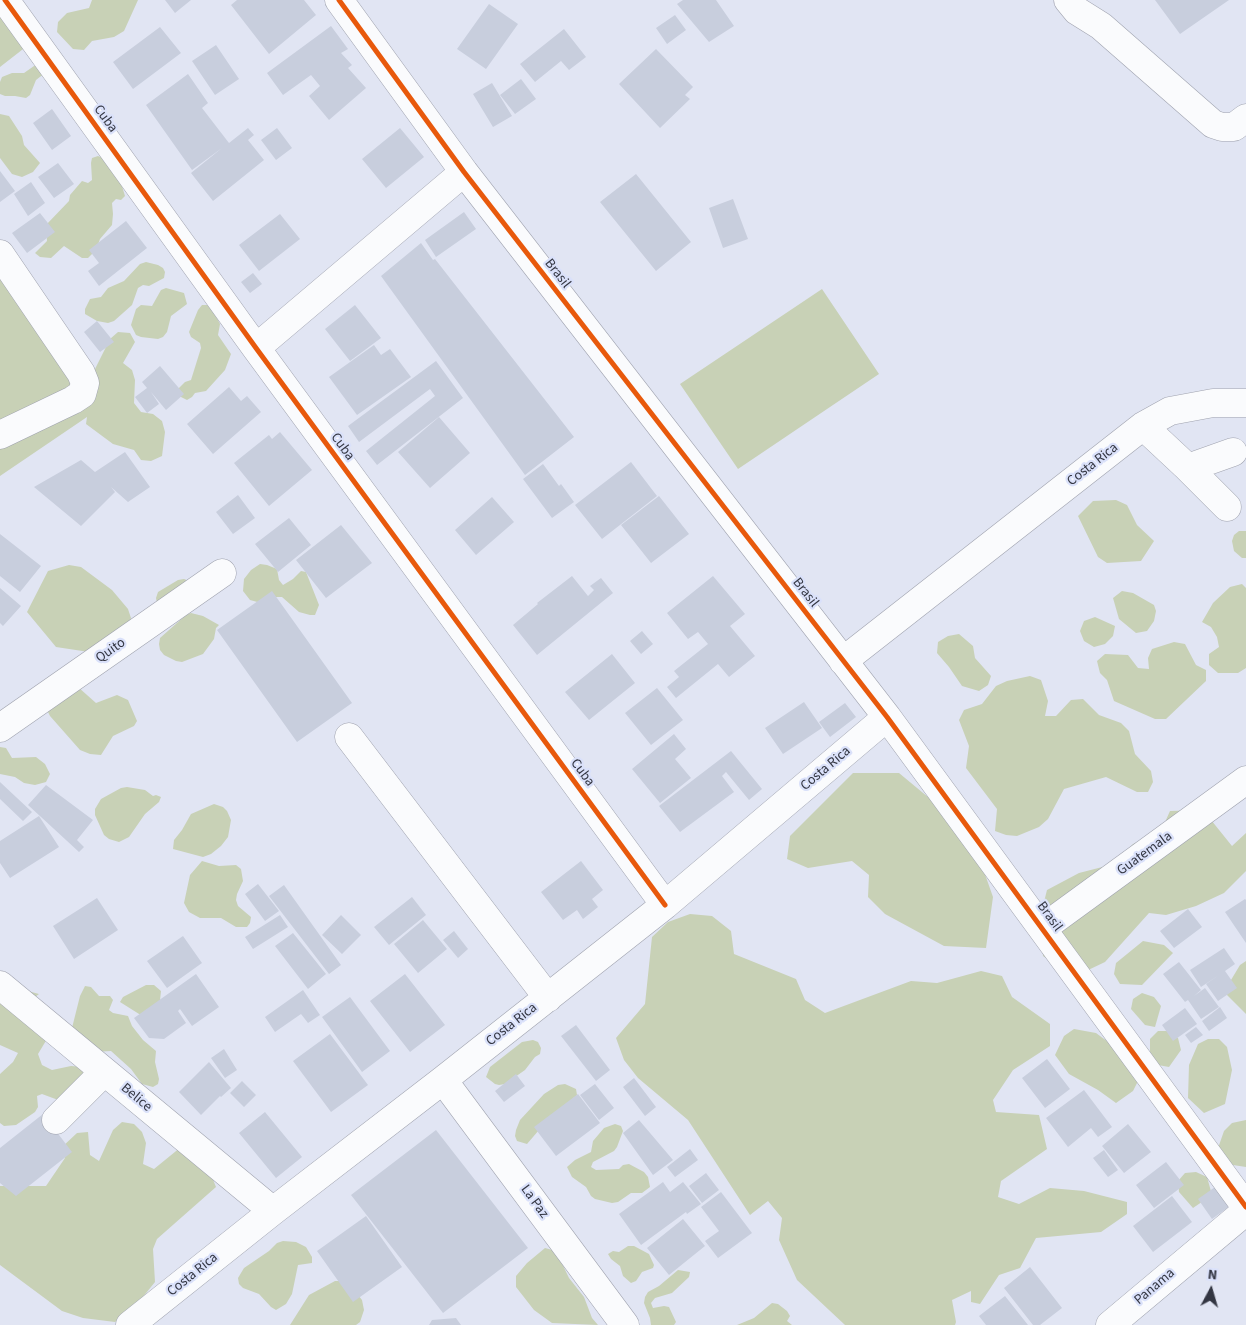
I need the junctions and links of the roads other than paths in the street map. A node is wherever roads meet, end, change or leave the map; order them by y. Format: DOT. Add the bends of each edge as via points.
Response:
graph roads {
  1 [pos="5,0"];
  2 [pos="339,0"];
  3 [pos="1068,0"];
  4 [pos="1246,118"];
  5 [pos="464,172"];
  6 [pos="0,254"];
  7 [pos="256,348"];
  8 [pos="1246,403"];
  9 [pos="1142,426"];
  10 [pos="0,435"];
  11 [pos="1233,452"];
  12 [pos="1188,468"];
  13 [pos="1227,507"];
  14 [pos="222,573"];
  15 [pos="843,661"];
  16 [pos="887,717"];
  17 [pos="0,728"];
  18 [pos="349,737"];
  19 [pos="1246,780"];
  20 [pos="665,905"];
  21 [pos="1044,928"];
  22 [pos="0,984"];
  23 [pos="548,998"];
  24 [pos="104,1072"];
  25 [pos="443,1080"];
  26 [pos="56,1120"];
  27 [pos="1246,1207"];
  28 [pos="272,1211"];
  29 [pos="1246,1211"];
  30 [pos="130,1325"];
  31 [pos="624,1325"];
  32 [pos="1110,1325"];
  1 -- 7 [label="street, Cuba"];
  2 -- 5 [label="street, Brasil"];
  3 -- 4 [label="street" via="1213,124 1222,128 1234,127"];
  5 -- 7 [label="street"];
  5 -- 15 [label="street, Brasil"];
  6 -- 10 [label="street" via="85,383 82,394 73,400"];
  7 -- 20 [label="street, Cuba"];
  8 -- 9 [label="street, Costa Rica" via="1213,403 1170,411"];
  9 -- 12 [label="street"];
  9 -- 15 [label="street, Costa Rica"];
  11 -- 12 [label="street"];
  12 -- 13 [label="street"];
  14 -- 17 [label="street, Quito"];
  15 -- 16 [label="street, Brasil"];
  16 -- 20 [label="street, Costa Rica"];
  16 -- 21 [label="street, Brasil"];
  18 -- 23 [label="street"];
  19 -- 21 [label="street, Guatemala"];
  20 -- 23 [label="street, Costa Rica"];
  21 -- 27 [label="street, Brasil"];
  22 -- 24 [label="street, Belice"];
  23 -- 25 [label="street, Costa Rica"];
  24 -- 26 [label="street"];
  24 -- 28 [label="street, Belice"];
  25 -- 28 [label="street, Costa Rica"];
  25 -- 31 [label="street, La Paz"];
  28 -- 30 [label="street, Costa Rica"];
  29 -- 32 [label="street, Panama"];
}
